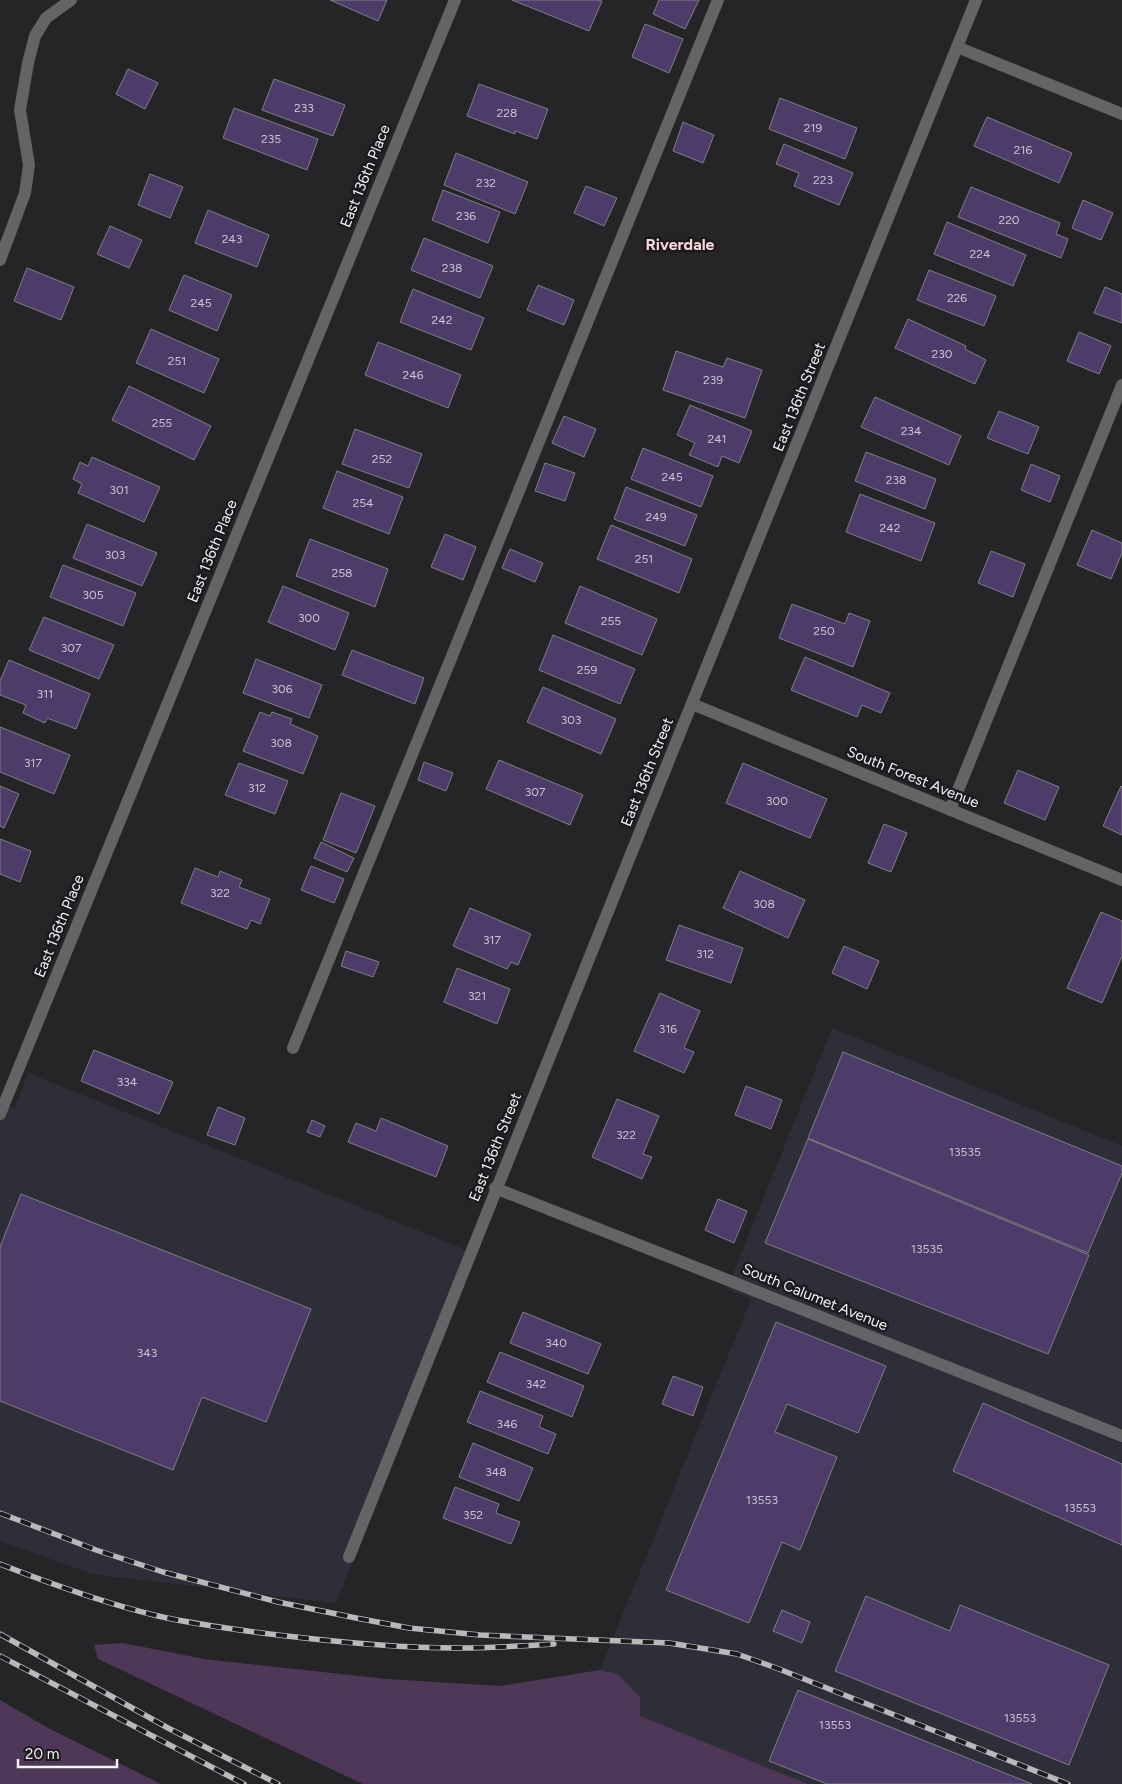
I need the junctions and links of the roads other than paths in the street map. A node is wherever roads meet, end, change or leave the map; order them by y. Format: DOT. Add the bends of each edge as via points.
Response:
graph roads {
  1 [pos="71,0"];
  2 [pos="454,0"];
  3 [pos="718,0"];
  4 [pos="976,0"];
  5 [pos="957,47"];
  6 [pos="1122,114"];
  7 [pos="0,260"];
  8 [pos="1122,385"];
  9 [pos="692,704"];
  10 [pos="950,810"];
  11 [pos="1122,880"];
  12 [pos="294,1048"];
  13 [pos="0,1114"];
  14 [pos="495,1188"];
  15 [pos="1122,1436"];
  16 [pos="349,1556"];
  1 -- 7 [label="street" via="46,18 35,36 20,110 29,165 25,193"];
  2 -- 13 [label="street, East 136th Place"];
  3 -- 12 [label="street"];
  4 -- 5 [label="street, East 136th Street"];
  5 -- 6 [label="street"];
  5 -- 9 [label="street, East 136th Street"];
  8 -- 10 [label="street"];
  9 -- 10 [label="street, South Forest Avenue"];
  9 -- 14 [label="street, East 136th Street"];
  10 -- 11 [label="street, South Forest Avenue"];
  14 -- 15 [label="street, South Calumet Avenue"];
  14 -- 16 [label="street, East 136th Street"];
}
